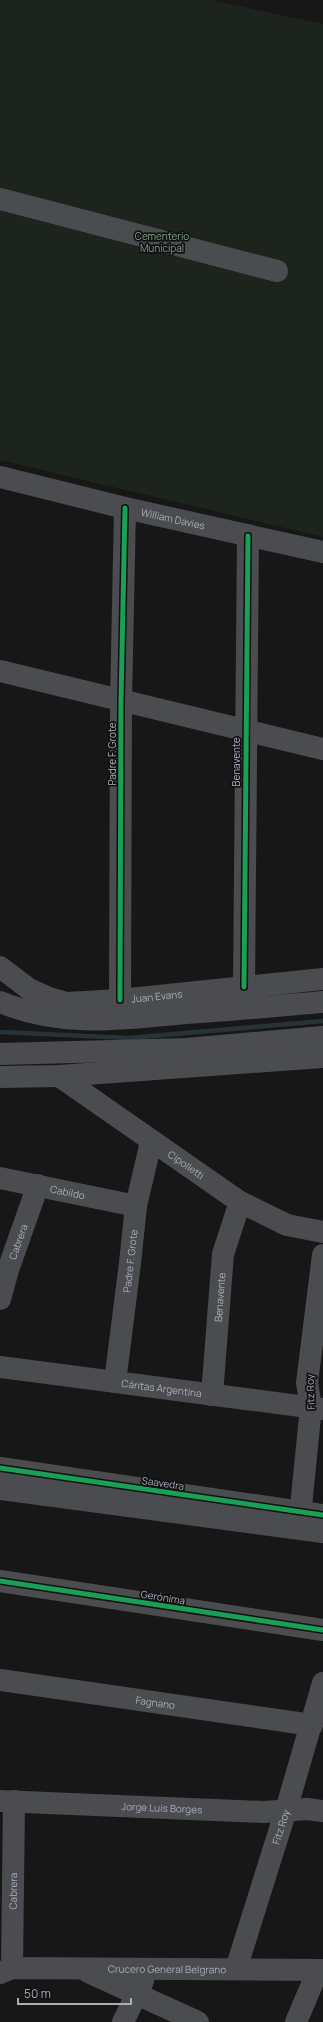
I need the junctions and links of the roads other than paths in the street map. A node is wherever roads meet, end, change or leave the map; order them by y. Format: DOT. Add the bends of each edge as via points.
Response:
graph roads {
  1 [pos="0,199"];
  2 [pos="277,271"];
  3 [pos="0,477"];
  4 [pos="125,508"];
  5 [pos="248,536"];
  6 [pos="323,552"];
  7 [pos="0,671"];
  8 [pos="122,702"];
  9 [pos="246,731"];
  10 [pos="323,749"];
  11 [pos="0,967"];
  12 [pos="323,979"];
  13 [pos="244,987"];
  14 [pos="120,1000"];
  15 [pos="0,1002"];
  16 [pos="323,1002"];
  17 [pos="323,1038"];
  18 [pos="0,1054"];
  19 [pos="323,1057"];
  20 [pos="59,1076"];
  21 [pos="0,1077"];
  22 [pos="151,1142"];
  23 [pos="0,1178"];
  24 [pos="38,1185"];
  25 [pos="240,1202"];
  26 [pos="136,1206"];
  27 [pos="323,1232"];
  28 [pos="323,1255"];
  29 [pos="0,1299"];
  30 [pos="0,1367"];
  31 [pos="115,1382"];
  32 [pos="212,1395"];
  33 [pos="317,1408"];
  34 [pos="0,1468"];
  35 [pos="0,1489"];
  36 [pos="323,1515"];
  37 [pos="299,1520"];
  38 [pos="323,1532"];
  39 [pos="0,1581"];
  40 [pos="323,1630"];
  41 [pos="0,1680"];
  42 [pos="323,1683"];
  43 [pos="312,1726"];
  44 [pos="7,1801"];
  45 [pos="286,1810"];
  46 [pos="323,1811"];
  47 [pos="150,1967"];
  48 [pos="81,1969"];
  49 [pos="236,1969"];
  50 [pos="321,1970"];
  51 [pos="6,1971"];
  52 [pos="137,1993"];
  53 [pos="123,2022"];
  54 [pos="198,2022"];
  55 [pos="296,2022"];
  1 -- 2 [label="street"];
  3 -- 4 [label="street, William Davies"];
  4 -- 5 [label="street, William Davies"];
  4 -- 8 [label="street, Padre F. Grote"];
  5 -- 6 [label="street, William Davies"];
  5 -- 9 [label="street, Benavente"];
  7 -- 8 [label="street"];
  8 -- 9 [label="street"];
  8 -- 14 [label="street, Padre F. Grote"];
  9 -- 10 [label="street"];
  9 -- 13 [label="street, Benavente"];
  11 -- 14 [label="street, Juan Evans" via="30,989 55,1000 67,1003"];
  12 -- 13 [label="street, Juan Evans"];
  13 -- 14 [label="street, Juan Evans"];
  15 -- 16 [label="street, Juan Evans" via="25,1012 56,1018 105,1020"];
  17 -- 18 [label="street" via="186,1049"];
  19 -- 20 [label="street"];
  20 -- 21 [label="street"];
  20 -- 22 [label="street, Cipolletti"];
  22 -- 25 [label="street, Cipolletti"];
  22 -- 26 [label="street, Padre F. Grote"];
  23 -- 24 [label="street, Cabildo"];
  24 -- 26 [label="street, Cabildo"];
  24 -- 29 [label="street, Cabrera"];
  25 -- 27 [label="street, Cipolletti" via="287,1225"];
  25 -- 32 [label="street, Benavente" via="223,1254"];
  26 -- 31 [label="street, Padre F. Grote"];
  28 -- 33 [label="street, Fitz Roy" via="308,1383"];
  30 -- 31 [label="street, Cáritas Argentina"];
  31 -- 32 [label="street, Cáritas Argentina"];
  32 -- 33 [label="street, Cáritas Argentina"];
  33 -- 37 [label="street, Fitz Roy"];
  34 -- 37 [label="street, Saavedra"];
  35 -- 37 [label="street, Saavedra"];
  36 -- 37 [label="street, Saavedra"];
  37 -- 38 [label="street, Saavedra"];
  39 -- 40 [label="street, Gerónima"];
  41 -- 43 [label="street, Fagnano"];
  42 -- 43 [label="street, Fitz Roy"];
  43 -- 45 [label="street, Fitz Roy"];
  44 -- 45 [label="street, Jorge Luis Borges" via="264,1812"];
  44 -- 51 [label="street, Cabrera"];
  45 -- 46 [label="street, Jorge Luis Borges"];
  45 -- 49 [label="street, Fitz Roy"];
  47 -- 48 [label="street, Crucero General Belgrano"];
  47 -- 49 [label="street, Crucero General Belgrano"];
  47 -- 52 [label="street"];
  48 -- 51 [label="street, Crucero General Belgrano"];
  48 -- 52 [label="street"];
  49 -- 50 [label="street, Crucero General Belgrano"];
  50 -- 55 [label="street"];
  52 -- 53 [label="street"];
  52 -- 54 [label="street"];
}
